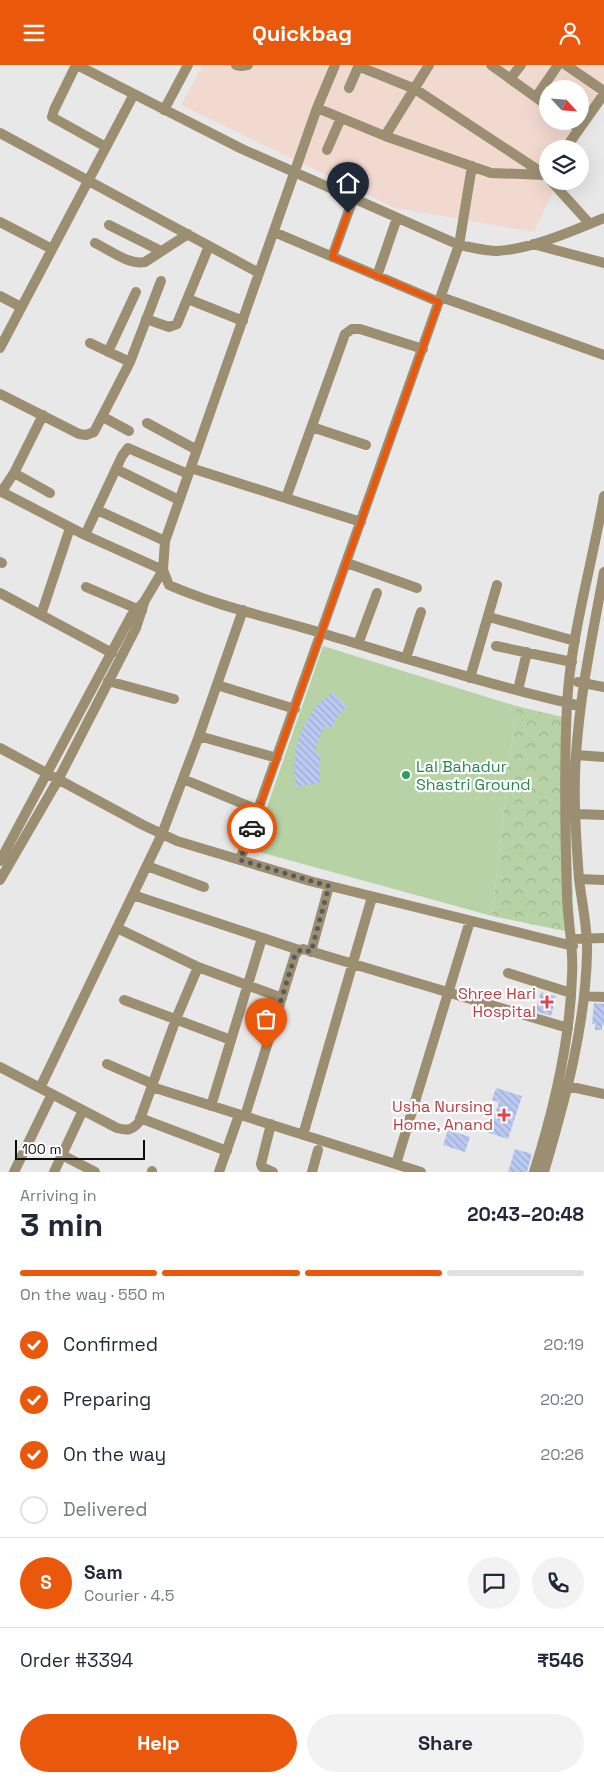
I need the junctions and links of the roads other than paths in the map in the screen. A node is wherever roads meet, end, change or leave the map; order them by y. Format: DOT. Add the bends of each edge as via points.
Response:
graph roads {
  1 [pos="77,65"];
  2 [pos="188,65"];
  3 [pos="236,65"];
  4 [pos="248,65"];
  5 [pos="335,65"];
  6 [pos="358,65"];
  7 [pos="491,65"];
  8 [pos="521,65"];
  9 [pos="558,65"];
  10 [pos="566,65"];
  11 [pos="426,66"];
  12 [pos="510,79"];
  13 [pos="349,88"];
  14 [pos="414,89"];
  15 [pos="604,92"];
  16 [pos="134,94"];
  17 [pos="536,97"];
  18 [pos="539,99"];
  19 [pos="317,108"];
  20 [pos="164,110"];
  21 [pos="589,114"];
  22 [pos="341,118"];
  23 [pos="0,133"];
  24 [pos="385,136"];
  25 [pos="106,147"];
  26 [pos="327,150"];
  27 [pos="472,166"];
  28 [pos="539,171"];
  29 [pos="294,174"];
  30 [pos="539,176"];
  31 [pos="88,181"];
  32 [pos="560,190"];
  33 [pos="353,199"];
  34 [pos="398,218"];
  35 [pos="604,218"];
  36 [pos="0,222"];
  37 [pos="590,224"];
  38 [pos="109,225"];
  39 [pos="274,232"];
  40 [pos="188,234"];
  41 [pos="95,243"];
  42 [pos="532,244"];
  43 [pos="459,245"];
  44 [pos="209,246"];
  45 [pos="52,249"];
  46 [pos="162,251"];
  47 [pos="332,257"];
  48 [pos="604,263"];
  49 [pos="260,273"];
  50 [pos="377,276"];
  51 [pos="161,281"];
  52 [pos="136,292"];
  53 [pos="0,296"];
  54 [pos="188,299"];
  55 [pos="440,300"];
  56 [pos="21,307"];
  57 [pos="146,319"];
  58 [pos="243,321"];
  59 [pos="90,343"];
  60 [pos="0,347"];
  61 [pos="422,349"];
  62 [pos="108,352"];
  63 [pos="604,355"];
  64 [pos="130,362"];
  65 [pos="0,394"];
  66 [pos="43,415"];
  67 [pos="103,417"];
  68 [pos="147,423"];
  69 [pos="312,427"];
  70 [pos="129,431"];
  71 [pos="366,445"];
  72 [pos="197,450"];
  73 [pos="116,469"];
  74 [pos="189,471"];
  75 [pos="14,473"];
  76 [pos="1,491"];
  77 [pos="50,493"];
  78 [pos="604,496"];
  79 [pos="286,498"];
  80 [pos="179,500"];
  81 [pos="97,510"];
  82 [pos="361,522"];
  83 [pos="70,528"];
  84 [pos="85,535"];
  85 [pos="165,541"];
  86 [pos="347,563"];
  87 [pos="163,570"];
  88 [pos="604,572"];
  89 [pos="497,585"];
  90 [pos="86,587"];
  91 [pos="417,588"];
  92 [pos="0,593"];
  93 [pos="377,593"];
  94 [pos="141,608"];
  95 [pos="243,610"];
  96 [pos="422,612"];
  97 [pos="41,615"];
  98 [pos="489,617"];
  99 [pos="322,633"];
  100 [pos="576,641"];
  101 [pos="358,644"];
  102 [pos="496,646"];
  103 [pos="527,652"];
  104 [pos="112,653"];
  105 [pos="406,658"];
  106 [pos="572,662"];
  107 [pos="470,678"];
  108 [pos="108,681"];
  109 [pos="570,681"];
  110 [pos="583,683"];
  111 [pos="217,685"];
  112 [pos="604,687"];
  113 [pos="518,690"];
  114 [pos="174,699"];
  115 [pos="568,703"];
  116 [pos="581,706"];
  117 [pos="295,709"];
  118 [pos="199,736"];
  119 [pos="0,748"];
  120 [pos="576,755"];
  121 [pos="604,757"];
  122 [pos="277,758"];
  123 [pos="47,774"];
  124 [pos="183,779"];
  125 [pos="58,780"];
  126 [pos="258,810"];
  127 [pos="576,814"];
  128 [pos="604,815"];
  129 [pos="162,834"];
  130 [pos="0,858"];
  131 [pos="240,860"];
  132 [pos="147,865"];
  133 [pos="579,879"];
  134 [pos="0,880"];
  135 [pos="604,880"];
  136 [pos="329,886"];
  137 [pos="204,887"];
  138 [pos="133,895"];
  139 [pos="372,897"];
  140 [pos="470,921"];
  141 [pos="117,927"];
  142 [pos="262,938"];
  143 [pos="604,938"];
  144 [pos="587,939"];
  145 [pos="572,943"];
  146 [pos="299,950"];
  147 [pos="311,952"];
  148 [pos="352,964"];
  149 [pos="198,967"];
  150 [pos="508,973"];
  151 [pos="248,985"];
  152 [pos="448,993"];
  153 [pos="571,993"];
  154 [pos="584,996"];
  155 [pos="604,997"];
  156 [pos="282,998"];
  157 [pos="124,1000"];
  158 [pos="176,1019"];
  159 [pos="568,1029"];
  160 [pos="231,1040"];
  161 [pos="107,1064"];
  162 [pos="0,1067"];
  163 [pos="558,1084"];
  164 [pos="153,1085"];
  165 [pos="569,1086"];
  166 [pos="40,1088"];
  167 [pos="52,1094"];
  168 [pos="604,1094"];
  169 [pos="211,1106"];
  170 [pos="83,1111"];
  171 [pos="242,1115"];
  172 [pos="140,1118"];
  173 [pos="271,1125"];
  174 [pos="303,1135"];
  175 [pos="227,1151"];
  176 [pos="318,1151"];
  177 [pos="62,1155"];
  178 [pos="396,1164"];
  179 [pos="14,1172"];
  180 [pos="54,1172"];
  181 [pos="95,1172"];
  182 [pos="219,1172"];
  183 [pos="273,1172"];
  184 [pos="312,1172"];
  185 [pos="421,1172"];
  186 [pos="534,1172"];
  187 [pos="544,1172"];
  1 -- 16 [label="street"];
  1 -- 25 [label="street" via="52,117"];
  2 -- 20 [label="street"];
  3 -- 4 [label="street"];
  5 -- 19 [label="street"];
  6 -- 13 [label="street"];
  6 -- 14 [label="street"];
  7 -- 12 [label="street"];
  8 -- 12 [label="street"];
  9 -- 17 [label="street"];
  10 -- 15 [label="street"];
  11 -- 14 [label="street"];
  12 -- 17 [label="street"];
  14 -- 24 [label="street"];
  14 -- 28 [label="street"];
  15 -- 21 [label="street"];
  16 -- 20 [label="street"];
  16 -- 25 [label="street"];
  17 -- 18 [label="street"];
  19 -- 22 [label="street"];
  19 -- 29 [label="street"];
  20 -- 29 [label="street"];
  22 -- 24 [label="street"];
  22 -- 26 [label="street"];
  23 -- 31 [label="street"];
  24 -- 27 [label="street"];
  25 -- 31 [label="street"];
  27 -- 30 [label="street" via="491,173"];
  27 -- 43 [label="street"];
  29 -- 33 [label="street"];
  29 -- 39 [label="street"];
  31 -- 40 [label="street"];
  31 -- 45 [label="street"];
  32 -- 37 [label="street"];
  33 -- 34 [label="street"];
  33 -- 47 [label="street"];
  34 -- 43 [label="street"];
  34 -- 50 [label="street"];
  35 -- 37 [label="street"];
  36 -- 45 [label="street"];
  37 -- 42 [label="street"];
  38 -- 46 [label="street"];
  39 -- 47 [label="street"];
  39 -- 49 [label="street"];
  40 -- 44 [label="street"];
  40 -- 46 [label="street"];
  41 -- 46 [label="street" via="138,263"];
  42 -- 43 [label="street" via="496,251"];
  42 -- 48 [label="street"];
  43 -- 55 [label="street"];
  44 -- 49 [label="street"];
  44 -- 54 [label="street"];
  45 -- 56 [label="street"];
  47 -- 50 [label="street"];
  49 -- 58 [label="street"];
  50 -- 55 [label="street"];
  51 -- 57 [label="street"];
  52 -- 62 [label="street"];
  53 -- 56 [label="street"];
  54 -- 57 [label="street" via="174,327"];
  54 -- 58 [label="street"];
  55 -- 61 [label="street"];
  55 -- 63 [label="street"];
  56 -- 60 [label="street"];
  57 -- 64 [label="street"];
  58 -- 72 [label="street"];
  59 -- 62 [label="street"];
  61 -- 69 [label="street" via="352,329 346,334"];
  61 -- 82 [label="street"];
  62 -- 64 [label="street"];
  64 -- 67 [label="street"];
  65 -- 66 [label="street"];
  66 -- 67 [label="street" via="86,435 94,432"];
  66 -- 75 [label="street"];
  67 -- 70 [label="street"];
  68 -- 72 [label="street"];
  69 -- 71 [label="street"];
  69 -- 79 [label="street"];
  72 -- 74 [label="street"];
  73 -- 74 [label="street" via="128,448"];
  73 -- 80 [label="street"];
  73 -- 81 [label="street"];
  74 -- 79 [label="street"];
  74 -- 80 [label="street"];
  75 -- 76 [label="street"];
  75 -- 77 [label="street"];
  76 -- 83 [label="street"];
  78 -- 100 [label="street"];
  79 -- 82 [label="street"];
  80 -- 85 [label="street"];
  81 -- 84 [label="street"];
  81 -- 85 [label="street"];
  82 -- 86 [label="street"];
  83 -- 84 [label="street"];
  83 -- 97 [label="street"];
  84 -- 87 [label="street"];
  85 -- 87 [label="street"];
  86 -- 91 [label="street"];
  86 -- 99 [label="street"];
  87 -- 94 [label="street"];
  87 -- 95 [label="street" via="169,585"];
  88 -- 110 [label="street"];
  89 -- 98 [label="street"];
  90 -- 94 [label="street"];
  92 -- 97 [label="street"];
  93 -- 101 [label="street"];
  94 -- 104 [label="street" via="131,616"];
  94 -- 108 [label="street" via="136,628"];
  95 -- 99 [label="street"];
  95 -- 111 [label="street"];
  96 -- 105 [label="street"];
  97 -- 104 [label="street"];
  98 -- 100 [label="street"];
  98 -- 107 [label="street"];
  99 -- 101 [label="street"];
  99 -- 117 [label="street"];
  100 -- 106 [label="street"];
  101 -- 105 [label="street"];
  102 -- 103 [label="street"];
  103 -- 106 [label="street"];
  103 -- 113 [label="street"];
  104 -- 123 [label="street"];
  105 -- 107 [label="street"];
  106 -- 109 [label="street"];
  107 -- 113 [label="street"];
  108 -- 114 [label="street"];
  108 -- 125 [label="street"];
  109 -- 110 [label="street"];
  109 -- 115 [label="street"];
  110 -- 112 [label="street"];
  110 -- 116 [label="street"];
  111 -- 117 [label="street"];
  111 -- 118 [label="street"];
  113 -- 115 [label="street"];
  115 -- 116 [label="street"];
  115 -- 145 [label="street" via="565,850"];
  116 -- 120 [label="street"];
  117 -- 122 [label="street"];
  118 -- 122 [label="street"];
  118 -- 124 [label="street"];
  119 -- 123 [label="street"];
  120 -- 121 [label="street"];
  120 -- 127 [label="street"];
  122 -- 126 [label="street"];
  123 -- 125 [label="street"];
  123 -- 130 [label="street"];
  124 -- 126 [label="street"];
  124 -- 129 [label="street"];
  125 -- 129 [label="street"];
  125 -- 134 [label="street"];
  126 -- 131 [label="street"];
  127 -- 128 [label="street"];
  127 -- 133 [label="street"];
  129 -- 131 [label="street"];
  129 -- 132 [label="street"];
  131 -- 136 [label="street"];
  132 -- 137 [label="street"];
  132 -- 138 [label="street"];
  133 -- 135 [label="street"];
  133 -- 144 [label="street"];
  136 -- 139 [label="street"];
  136 -- 147 [label="street"];
  138 -- 141 [label="street"];
  138 -- 142 [label="street"];
  139 -- 140 [label="street"];
  139 -- 148 [label="street"];
  140 -- 145 [label="street"];
  140 -- 152 [label="street"];
  141 -- 149 [label="street"];
  141 -- 166 [label="street"];
  142 -- 146 [label="street"];
  142 -- 151 [label="street"];
  143 -- 144 [label="street"];
  144 -- 145 [label="street"];
  144 -- 154 [label="street"];
  145 -- 153 [label="street"];
  146 -- 147 [label="street"];
  146 -- 156 [label="street"];
  147 -- 148 [label="street"];
  148 -- 152 [label="street"];
  148 -- 174 [label="street"];
  149 -- 151 [label="street"];
  149 -- 158 [label="street"];
  150 -- 153 [label="street"];
  151 -- 156 [label="street"];
  151 -- 160 [label="street"];
  152 -- 159 [label="street"];
  152 -- 178 [label="street"];
  153 -- 159 [label="street"];
  154 -- 155 [label="street"];
  154 -- 165 [label="street"];
  156 -- 171 [label="street"];
  157 -- 158 [label="street"];
  158 -- 160 [label="street"];
  158 -- 164 [label="street"];
  159 -- 163 [label="street"];
  160 -- 169 [label="street"];
  161 -- 164 [label="street"];
  162 -- 166 [label="street"];
  163 -- 165 [label="street"];
  163 -- 186 [label="street"];
  164 -- 169 [label="street"];
  164 -- 172 [label="street"];
  165 -- 168 [label="street"];
  165 -- 187 [label="street"];
  166 -- 167 [label="street"];
  167 -- 170 [label="street"];
  167 -- 179 [label="street"];
  169 -- 171 [label="street"];
  170 -- 172 [label="street" via="126,1130 135,1127"];
  170 -- 177 [label="street"];
  171 -- 173 [label="street"];
  171 -- 175 [label="street"];
  172 -- 175 [label="street"];
  173 -- 174 [label="street"];
  173 -- 183 [label="street" via="261,1164"];
  174 -- 178 [label="street"];
  175 -- 182 [label="street"];
  176 -- 184 [label="street"];
  177 -- 180 [label="street"];
  177 -- 181 [label="street"];
  178 -- 185 [label="street"];
}
